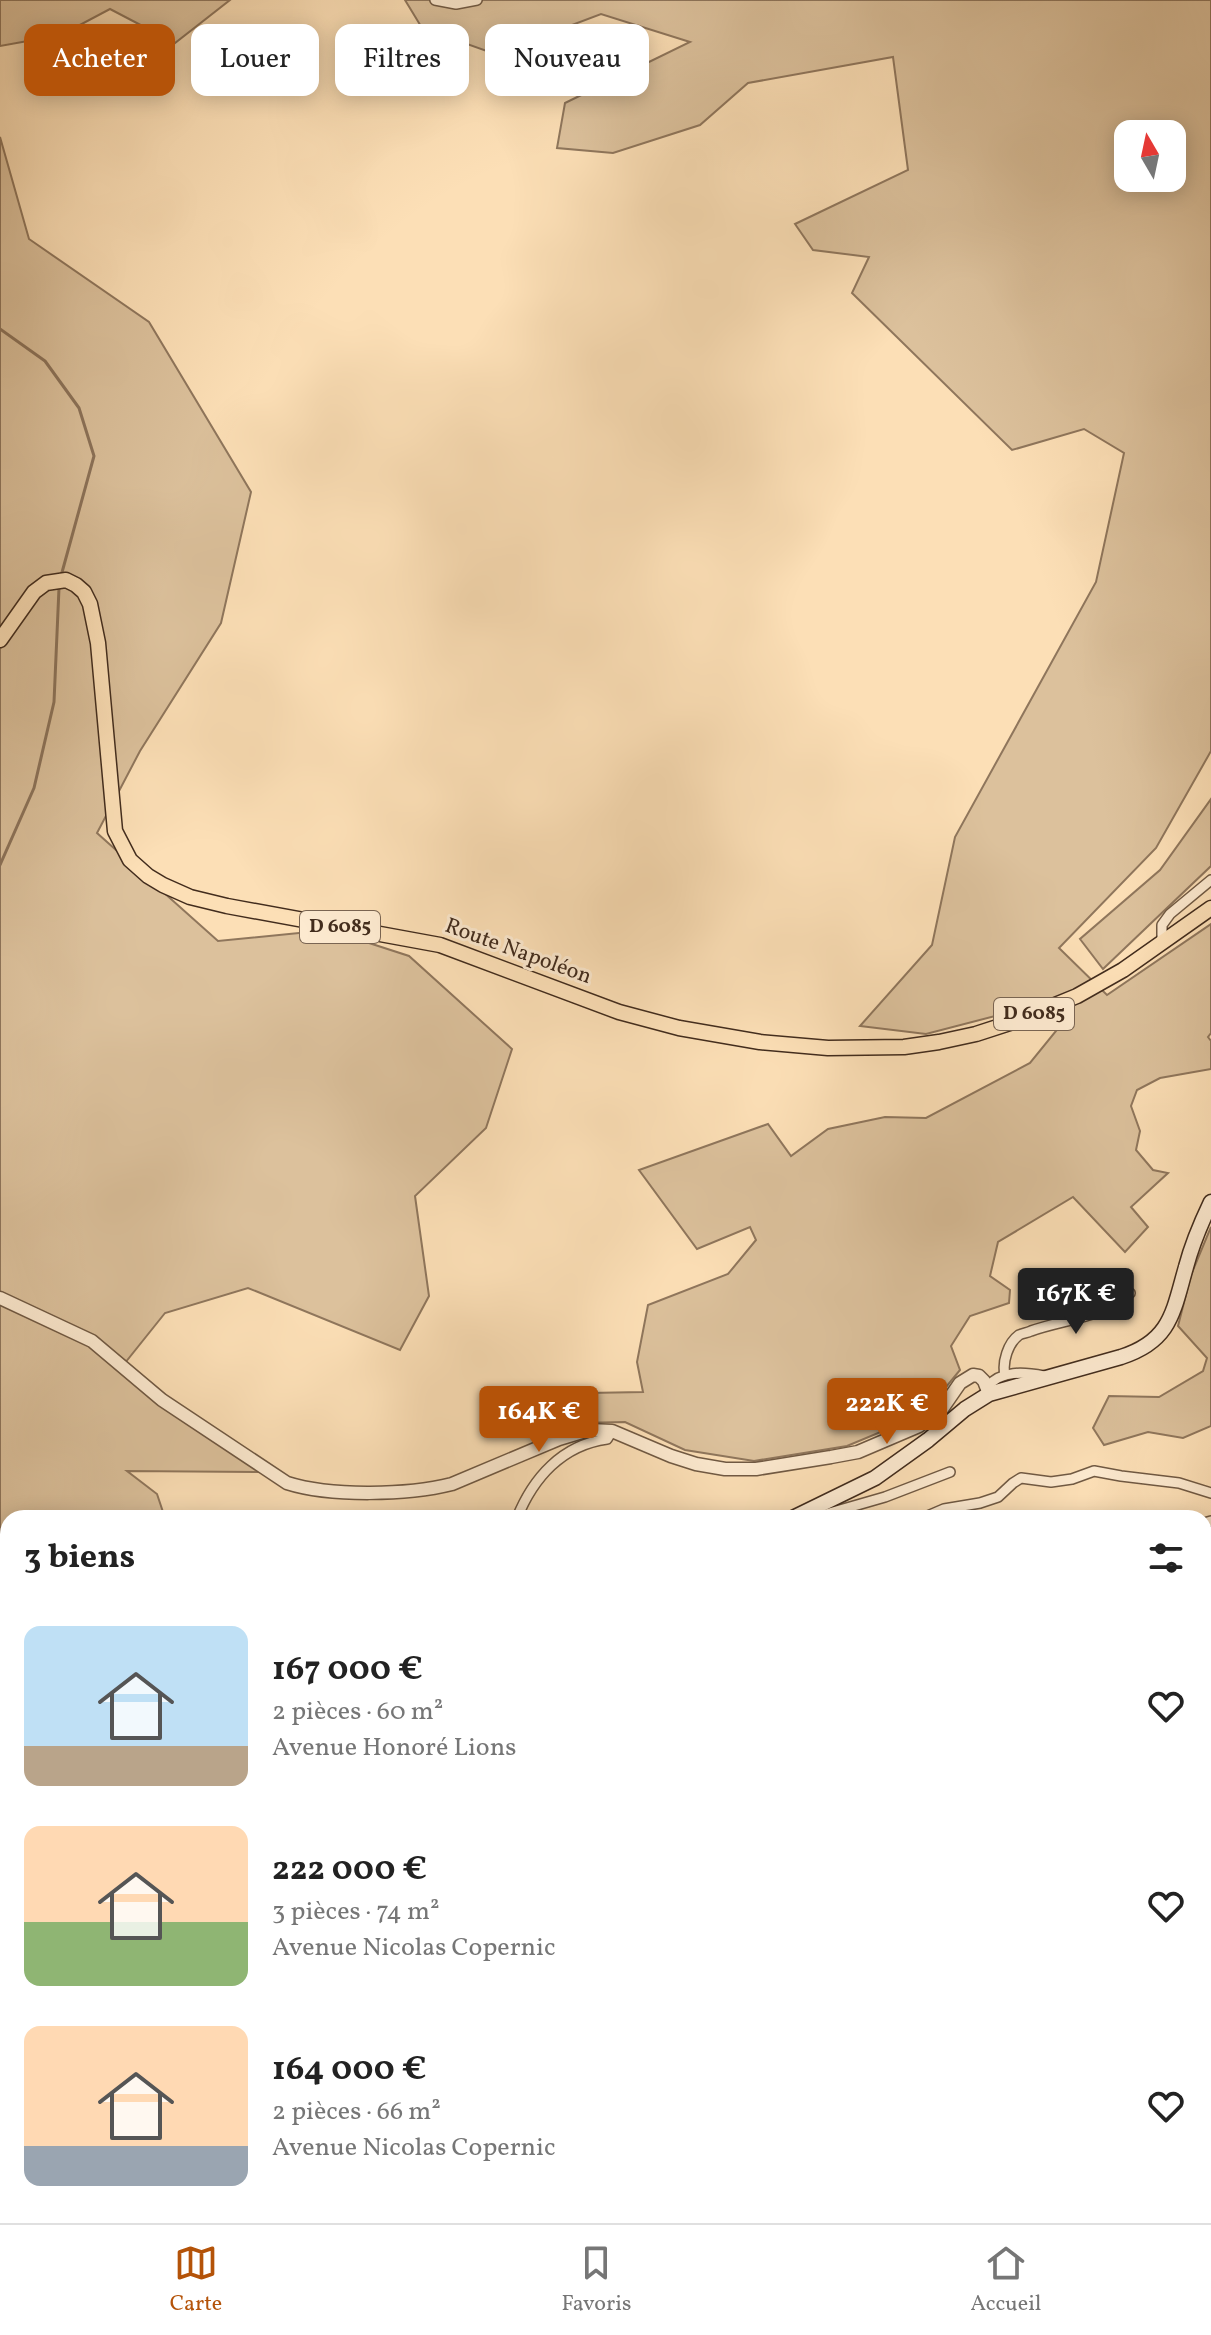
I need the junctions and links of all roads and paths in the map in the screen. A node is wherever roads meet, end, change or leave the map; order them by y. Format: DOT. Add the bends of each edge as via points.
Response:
graph roads {
  1 [pos="435,0"];
  2 [pos="477,0"];
  3 [pos="0,640"];
  4 [pos="1211,880"];
  5 [pos="1211,908"];
  6 [pos="1162,942"];
  7 [pos="1211,1202"];
  8 [pos="1130,1293"];
  9 [pos="0,1298"];
  10 [pos="1005,1375"];
  11 [pos="1047,1377"];
  12 [pos="988,1390"];
  13 [pos="612,1431"];
  14 [pos="950,1472"];
  15 [pos="1211,1493"];
  16 [pos="520,1510"];
  17 [pos="810,1510"];
  18 [pos="840,1510"];
  19 [pos="942,1510"];
  1 -- 2 [label="street"];
  3 -- 6 [label="main road, Route Napoléon / D 6085" via="46,583 66,580 84,592 98,643 115,831 130,860 163,885 227,906 440,945 636,1017 781,1045 867,1048 939,1042 1016,1021 1077,996"];
  4 -- 6 [label="street" via="1170,914 1162,925"];
  5 -- 6 [label="main road, Route Napoléon / D 6085"];
  7 -- 11 [label="main road" via="1175,1308 1160,1334 1136,1352"];
  8 -- 10 [label="street" via="1093,1314 1020,1335 1004,1359"];
  9 -- 13 [label="street" via="92,1341 162,1400 287,1483 302,1487 434,1489 574,1434"];
  10 -- 11 [label="street"];
  10 -- 12 [label="street" via="994,1378"];
  11 -- 12 [label="main road"];
  12 -- 13 [label="street" via="973,1375 931,1418 858,1452 769,1467 696,1464"];
  12 -- 17 [label="main road" via="875,1478"];
  13 -- 16 [label="street" via="607,1439 566,1452 543,1472"];
  14 -- 18 [label="street"];
  15 -- 19 [label="street" via="1094,1471 1051,1482 1021,1478 998,1497"];
}
